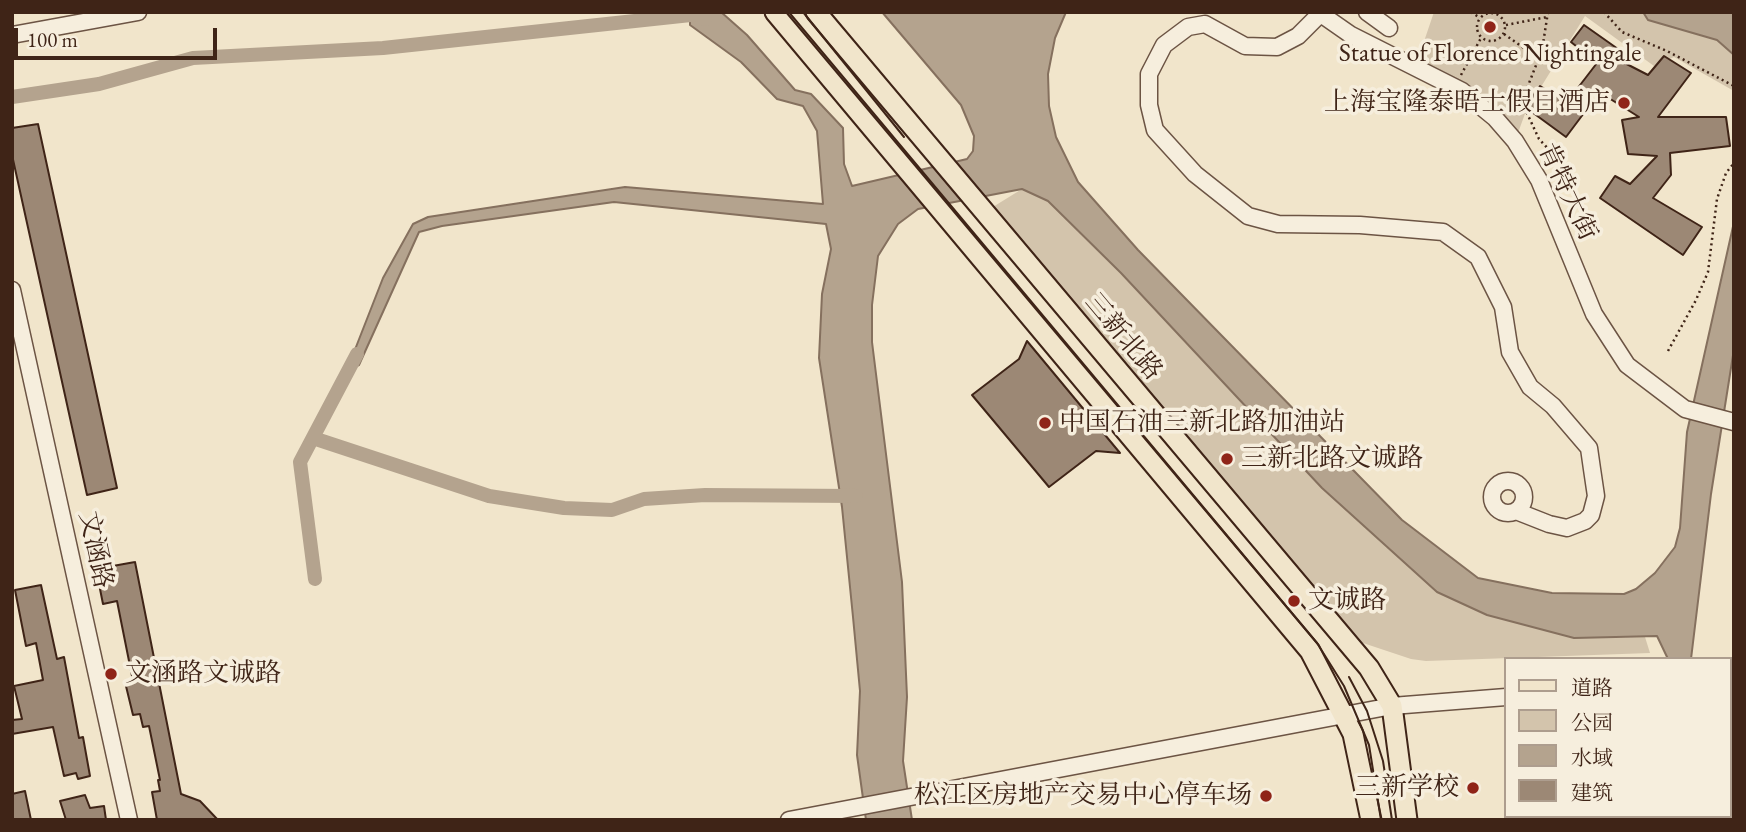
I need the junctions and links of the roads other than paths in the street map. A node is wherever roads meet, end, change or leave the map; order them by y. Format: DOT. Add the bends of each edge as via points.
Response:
graph roads {
  1 [pos="138,12"];
  2 [pos="775,12"];
  3 [pos="816,12"];
  4 [pos="1367,12"];
  5 [pos="1319,13"];
  6 [pos="1389,28"];
  7 [pos="12,35"];
  8 [pos="12,290"];
  9 [pos="1730,421"];
  10 [pos="1516,511"];
  11 [pos="1504,697"];
  12 [pos="1392,706"];
  13 [pos="1346,716"];
  14 [pos="129,820"];
  15 [pos="789,820"];
  16 [pos="1371,820"];
  17 [pos="1407,820"];
  1 -- 7 [label="street"];
  2 -- 13 [label="main road" via="1310,652"];
  3 -- 12 [label="main road, 三新北路" via="1338,629"];
  4 -- 6 [label="street"];
  5 -- 9 [label="street, 肯特大街" via="1351,35 1454,87 1495,117 1539,180 1594,314 1627,365 1685,408"];
  5 -- 10 [label="street" via="1298,36 1277,47 1245,46 1205,24 1188,27 1164,44 1150,74 1155,130 1195,174 1248,216 1278,224 1443,232 1478,257 1503,307 1510,352 1530,387 1589,448 1596,496 1585,522 1567,527"];
  8 -- 14 [label="street, 文涵路"];
  11 -- 12 [label="street"];
  12 -- 13 [label="street"];
  12 -- 17 [label="main road, 三新北路"];
  13 -- 15 [label="street"];
  13 -- 16 [label="main road" via="1362,764"];
}
